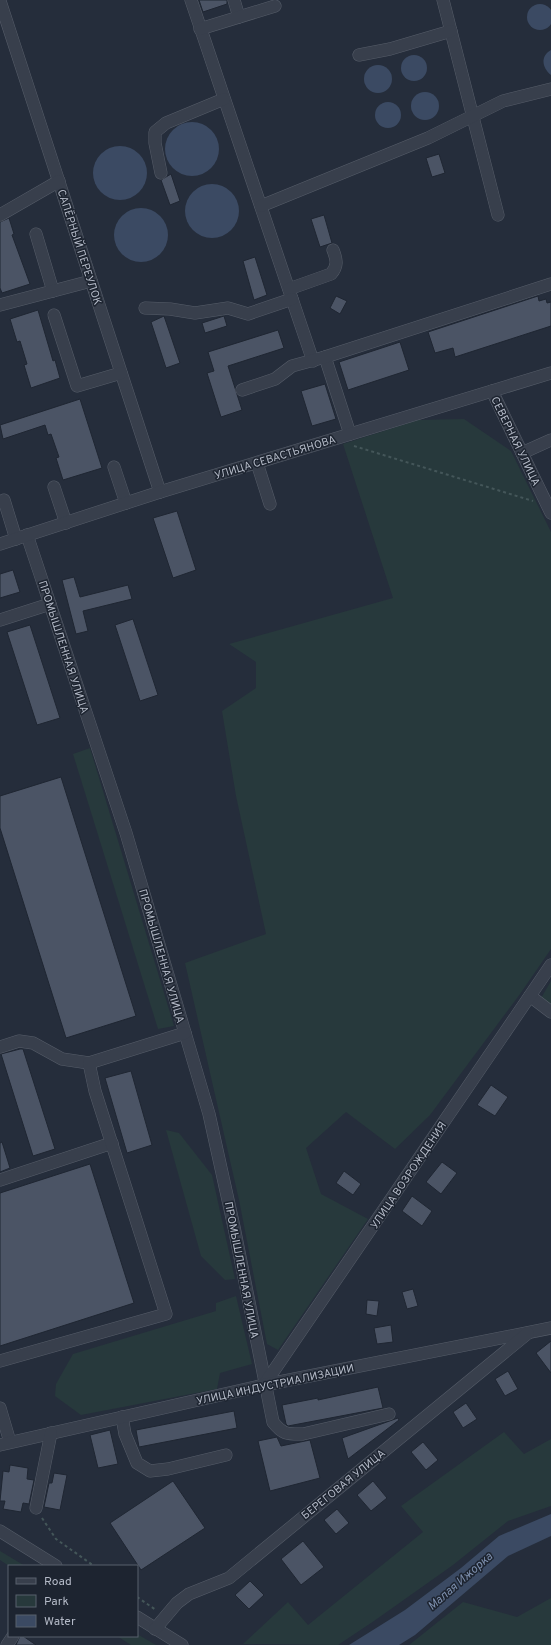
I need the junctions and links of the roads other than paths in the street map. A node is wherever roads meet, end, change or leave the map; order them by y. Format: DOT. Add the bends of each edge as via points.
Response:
graph roads {
  1 [pos="191,0"];
  2 [pos="234,0"];
  3 [pos="443,0"];
  4 [pos="0,1"];
  5 [pos="275,6"];
  6 [pos="239,17"];
  7 [pos="200,29"];
  8 [pos="451,31"];
  9 [pos="359,55"];
  10 [pos="551,89"];
  11 [pos="224,99"];
  12 [pos="472,114"];
  13 [pos="161,173"];
  14 [pos="59,181"];
  15 [pos="260,206"];
  16 [pos="0,215"];
  17 [pos="498,215"];
  18 [pos="36,234"];
  19 [pos="333,250"];
  20 [pos="91,281"];
  21 [pos="551,284"];
  22 [pos="53,291"];
  23 [pos="291,294"];
  24 [pos="0,305"];
  25 [pos="145,308"];
  26 [pos="54,315"];
  27 [pos="319,359"];
  28 [pos="121,373"];
  29 [pos="551,373"];
  30 [pos="242,390"];
  31 [pos="492,391"];
  32 [pos="346,436"];
  33 [pos="551,440"];
  34 [pos="522,453"];
  35 [pos="257,463"];
  36 [pos="114,468"];
  37 [pos="54,487"];
  38 [pos="160,492"];
  39 [pos="4,500"];
  40 [pos="126,503"];
  41 [pos="270,504"];
  42 [pos="549,509"];
  43 [pos="66,523"];
  44 [pos="22,537"];
  45 [pos="0,544"];
  46 [pos="50,604"];
  47 [pos="0,620"];
  48 [pos="551,965"];
  49 [pos="530,996"];
  50 [pos="551,1012"];
  51 [pos="185,1033"];
  52 [pos="0,1047"];
  53 [pos="89,1062"];
  54 [pos="112,1143"];
  55 [pos="0,1180"];
  56 [pos="551,1328"];
  57 [pos="529,1332"];
  58 [pos="0,1361"];
  59 [pos="264,1385"];
  60 [pos="0,1408"];
  61 [pos="389,1414"];
  62 [pos="122,1417"];
  63 [pos="51,1433"];
  64 [pos="5,1444"];
  65 [pos="226,1455"];
  66 [pos="36,1508"];
  67 [pos="0,1531"];
  68 [pos="54,1565"];
  69 [pos="138,1618"];
  70 [pos="155,1629"];
  71 [pos="182,1645"];
  1 -- 7 [label="street"];
  2 -- 6 [label="street"];
  3 -- 8 [label="street"];
  4 -- 14 [label="street, САПЁРНЫЙ ПЕРЕУЛОК"];
  5 -- 6 [label="street"];
  6 -- 7 [label="street"];
  7 -- 11 [label="street"];
  8 -- 9 [label="street" via="390,49"];
  8 -- 12 [label="street"];
  10 -- 12 [label="street" via="503,101"];
  11 -- 13 [label="street" via="166,123 156,132 155,143"];
  11 -- 15 [label="street"];
  12 -- 15 [label="street" via="428,138"];
  12 -- 17 [label="street"];
  14 -- 16 [label="street"];
  14 -- 20 [label="street, САПЁРНЫЙ ПЕРЕУЛОК"];
  15 -- 23 [label="street"];
  18 -- 22 [label="street"];
  19 -- 23 [label="street" via="337,260 336,269"];
  20 -- 22 [label="street"];
  20 -- 28 [label="street, САПЁРНЫЙ ПЕРЕУЛОК"];
  21 -- 27 [label="street"];
  22 -- 24 [label="street"];
  23 -- 25 [label="street" via="248,314 228,308 195,313"];
  23 -- 27 [label="street"];
  26 -- 28 [label="street" via="77,386"];
  27 -- 30 [label="street" via="292,366 275,379"];
  27 -- 32 [label="street"];
  28 -- 38 [label="street, САПЁРНЫЙ ПЕРЕУЛОК"];
  29 -- 31 [label="street, УЛИЦА СЕВАСТЬЯНОВА"];
  31 -- 32 [label="street, УЛИЦА СЕВАСТЬЯНОВА"];
  31 -- 34 [label="street, СЕВЕРНАЯ УЛИЦА"];
  32 -- 35 [label="street, УЛИЦА СЕВАСТЬЯНОВА"];
  33 -- 34 [label="street"];
  34 -- 42 [label="street, СЕВЕРНАЯ УЛИЦА"];
  35 -- 38 [label="street, УЛИЦА СЕВАСТЬЯНОВА"];
  35 -- 41 [label="street"];
  36 -- 40 [label="street"];
  37 -- 43 [label="street"];
  38 -- 40 [label="street, УЛИЦА СЕВАСТЬЯНОВА"];
  39 -- 44 [label="street, ПРОМЫШЛЕННАЯ УЛИЦА"];
  40 -- 43 [label="street, УЛИЦА СЕВАСТЬЯНОВА"];
  43 -- 44 [label="street, УЛИЦА СЕВАСТЬЯНОВА"];
  44 -- 45 [label="street, УЛИЦА СЕВАСТЬЯНОВА"];
  44 -- 46 [label="street, ПРОМЫШЛЕННАЯ УЛИЦА"];
  46 -- 47 [label="street"];
  46 -- 51 [label="street, ПРОМЫШЛЕННАЯ УЛИЦА" via="126,833"];
  48 -- 49 [label="street, УЛИЦА ВОЗРОЖДЕНИЯ"];
  49 -- 50 [label="street"];
  49 -- 59 [label="street, УЛИЦА ВОЗРОЖДЕНИЯ"];
  51 -- 53 [label="street"];
  51 -- 59 [label="street, ПРОМЫШЛЕННАЯ УЛИЦА" via="209,1114 234,1227"];
  52 -- 53 [label="street" via="19,1041 33,1043 62,1059"];
  53 -- 54 [label="street"];
  54 -- 55 [label="street"];
  54 -- 58 [label="street" via="166,1314"];
  56 -- 57 [label="street, УЛИЦА ИНДУСТРИАЛИЗАЦИИ"];
  57 -- 59 [label="street, УЛИЦА ИНДУСТРИАЛИЗАЦИИ"];
  57 -- 70 [label="street, БЕРЕГОВАЯ УЛИЦА" via="228,1578 189,1594 177,1603"];
  59 -- 61 [label="street, ПРОМЫШЛЕННАЯ УЛИЦА" via="273,1422 280,1431 289,1434 303,1434"];
  59 -- 62 [label="street, УЛИЦА ИНДУСТРИАЛИЗАЦИИ"];
  60 -- 64 [label="street"];
  62 -- 63 [label="street, УЛИЦА ИНДУСТРИАЛИЗАЦИИ"];
  62 -- 65 [label="street" via="125,1434 137,1463 150,1471"];
  63 -- 64 [label="street, УЛИЦА ИНДУСТРИАЛИЗАЦИИ"];
  63 -- 66 [label="street"];
  67 -- 68 [label="street"];
  69 -- 70 [label="street"];
  70 -- 71 [label="street"];
}
